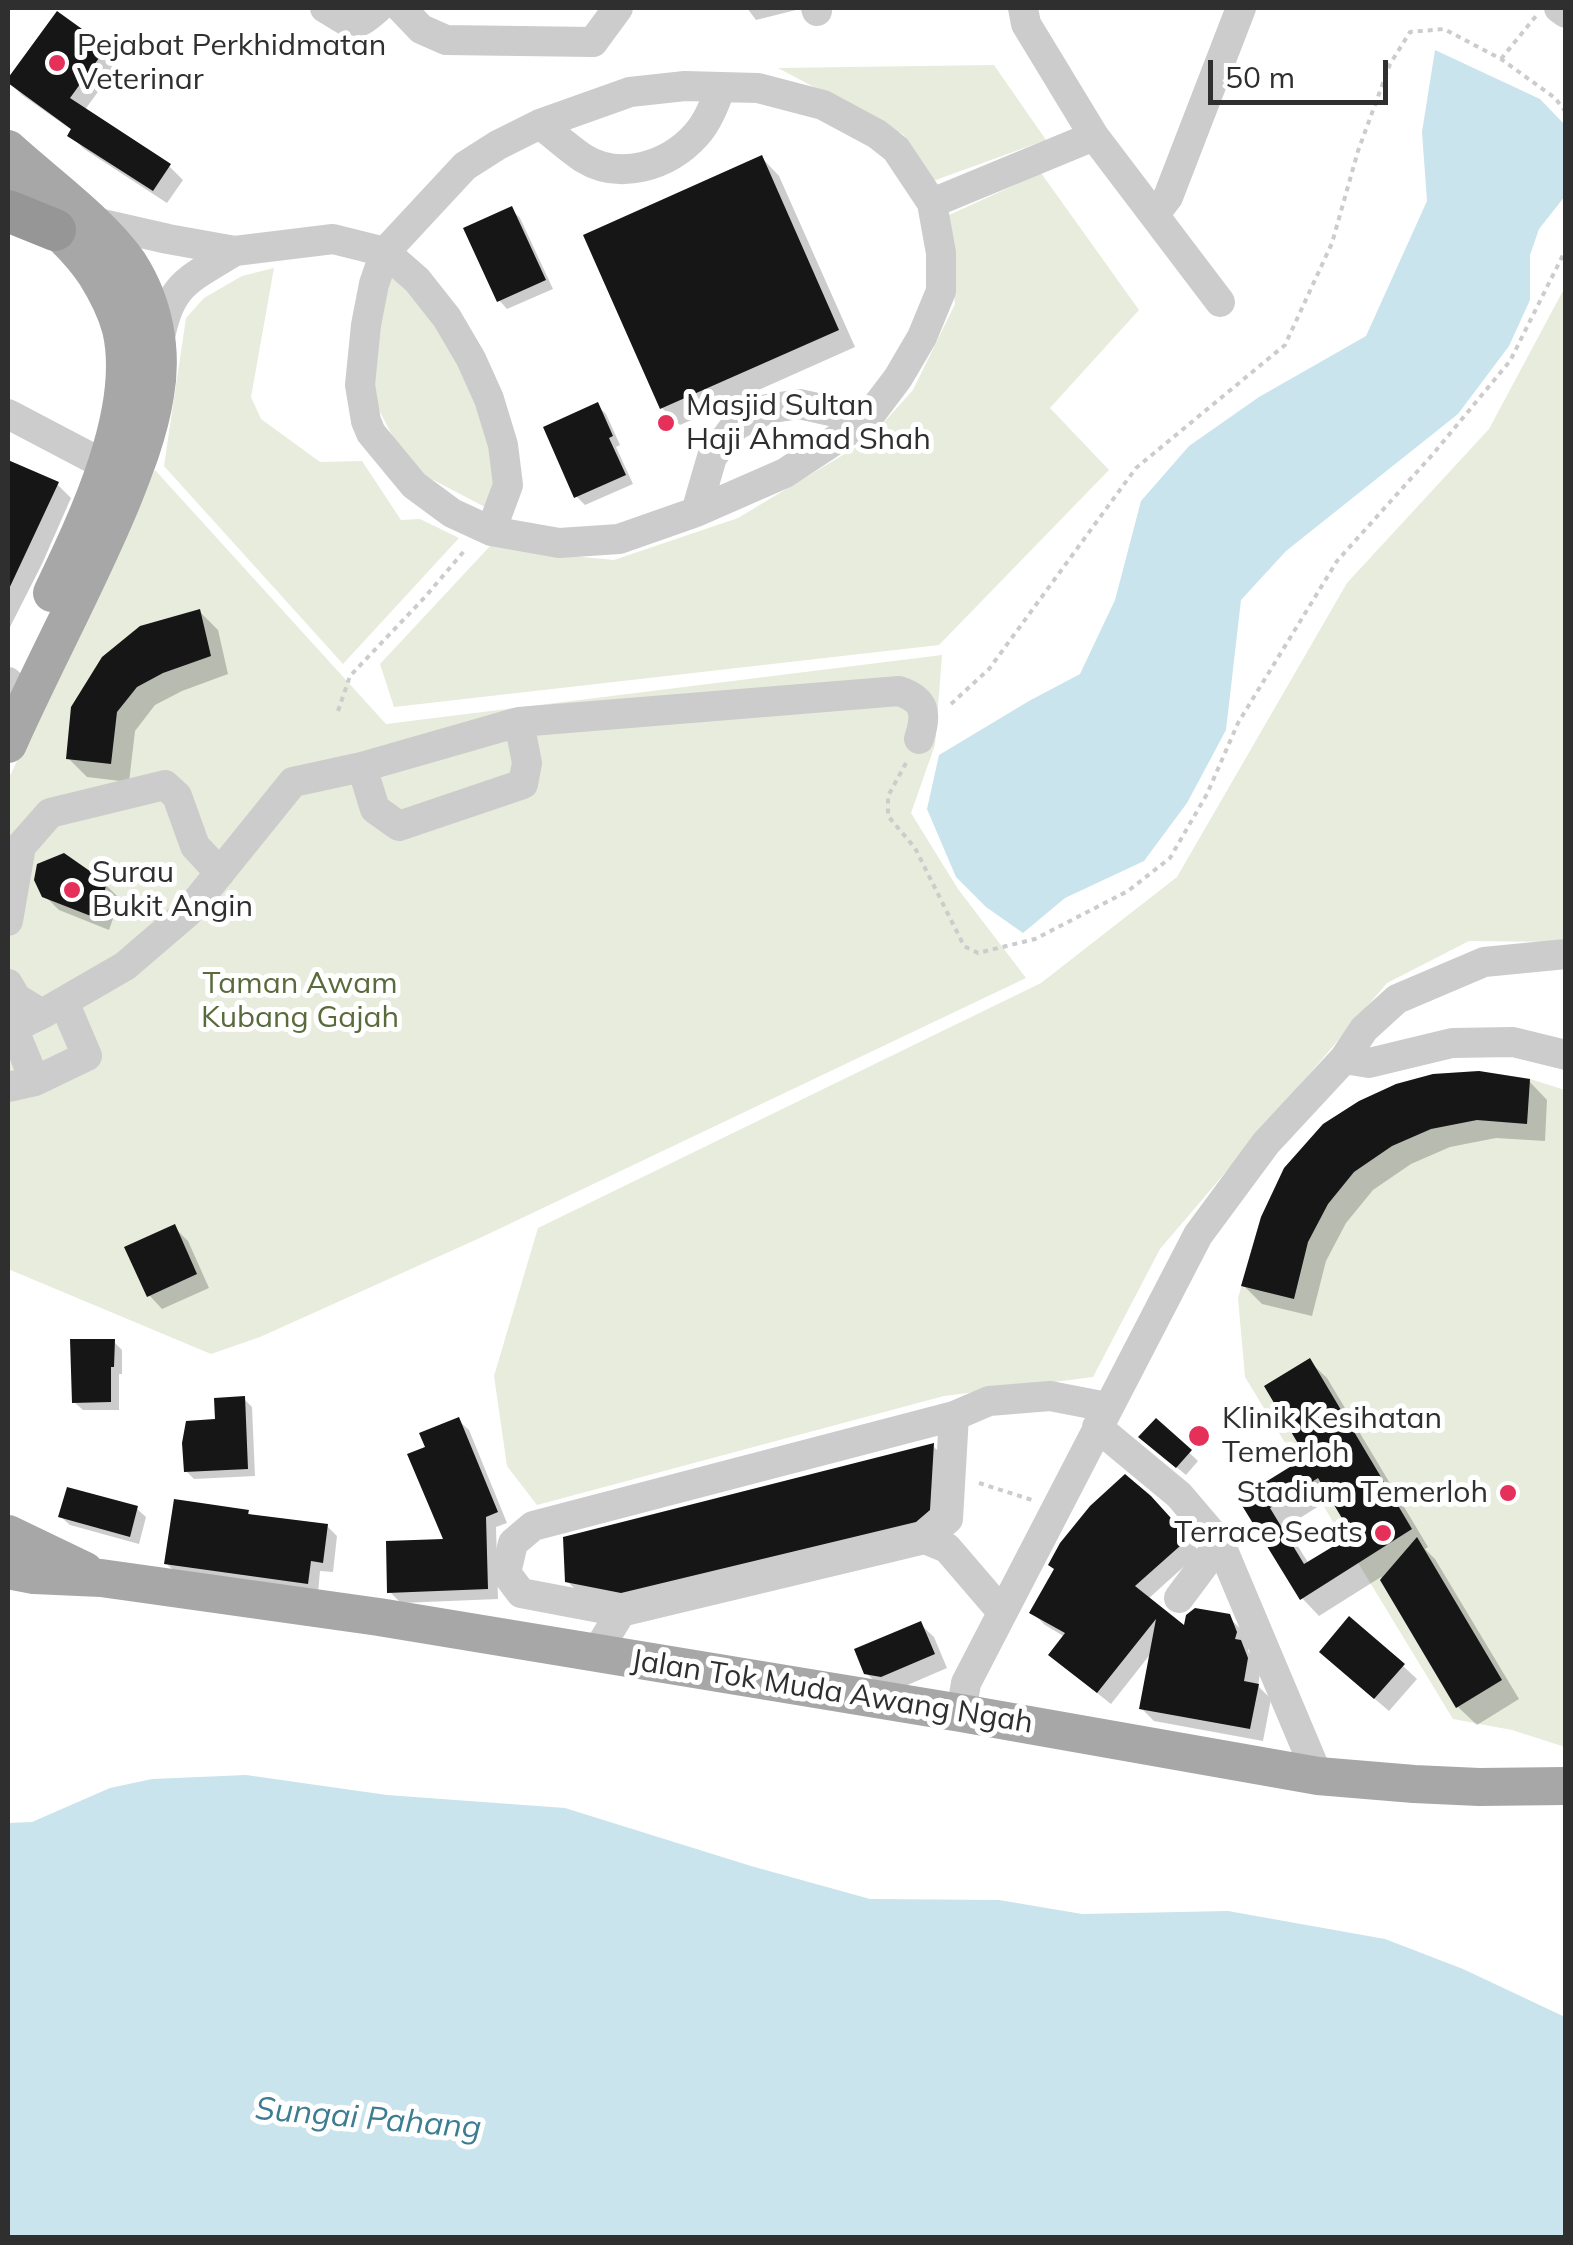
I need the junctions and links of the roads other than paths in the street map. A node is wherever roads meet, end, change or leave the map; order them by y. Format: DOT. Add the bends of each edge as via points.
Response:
graph roads {
  1 [pos="325,8"];
  2 [pos="378,8"];
  3 [pos="401,8"];
  4 [pos="618,8"];
  5 [pos="1023,8"];
  6 [pos="1241,8"];
  7 [pos="1558,8"];
  8 [pos="1566,13"];
  9 [pos="721,87"];
  10 [pos="540,124"];
  11 [pos="1094,136"];
  12 [pos="10,158"];
  13 [pos="932,203"];
  14 [pos="8,211"];
  15 [pos="1154,215"];
  16 [pos="72,225"];
  17 [pos="235,251"];
  18 [pos="384,252"];
  19 [pos="1220,302"];
  20 [pos="158,354"];
  21 [pos="8,414"];
  22 [pos="867,419"];
  23 [pos="106,466"];
  24 [pos="696,512"];
  25 [pos="488,530"];
  26 [pos="8,684"];
  27 [pos="519,722"];
  28 [pos="919,739"];
  29 [pos="8,744"];
  30 [pos="362,768"];
  31 [pos="220,873"];
  32 [pos="8,921"];
  33 [pos="1566,954"];
  34 [pos="8,984"];
  35 [pos="53,1008"];
  36 [pos="10,1027"];
  37 [pos="1566,1055"];
  38 [pos="1344,1059"];
  39 [pos="21,1084"];
  40 [pos="954,1416"];
  41 [pos="1102,1417"];
  42 [pos="8,1534"];
  43 [pos="925,1538"];
  44 [pos="1220,1543"];
  45 [pos="16,1575"];
  46 [pos="101,1578"];
  47 [pos="1179,1598"];
  48 [pos="621,1612"];
  49 [pos="1002,1612"];
  50 [pos="596,1653"];
  51 [pos="961,1712"];
  52 [pos="1318,1776"];
  53 [pos="1566,1786"];
  1 -- 2 [label="street" via="354,24"];
  3 -- 4 [label="street" via="446,40 593,42"];
  5 -- 11 [label="street" via="1026,24"];
  6 -- 15 [label="street" via="1168,197"];
  7 -- 8 [label="street"];
  9 -- 10 [label="street" via="630,92"];
  9 -- 10 [label="street" via="697,134 673,155 623,171 584,159"];
  9 -- 13 [label="street" via="758,88 844,115 896,148"];
  10 -- 18 [label="street" via="464,166"];
  11 -- 13 [label="street"];
  11 -- 15 [label="street"];
  12 -- 16 [label="main road"];
  13 -- 22 [label="street" via="941,291 922,337"];
  14 -- 16 [label="highway"];
  15 -- 19 [label="street"];
  16 -- 17 [label="street"];
  16 -- 20 [label="main road" via="109,240 128,264 154,319"];
  16 -- 23 [label="main road" via="76,249 120,328 122,404"];
  17 -- 18 [label="street" via="332,239"];
  17 -- 20 [label="street" via="176,291"];
  18 -- 25 [label="street" via="418,280 446,318 489,400 508,485"];
  18 -- 25 [label="street" via="366,325 360,385 366,421 414,485"];
  20 -- 29 [label="main road" via="140,457"];
  21 -- 23 [label="street"];
  22 -- 24 [label="street" via="785,473"];
  22 -- 24 [label="street" via="799,404 767,409 735,426 712,456"];
  23 -- 26 [label="main road"];
  24 -- 25 [label="street" via="619,539 559,543"];
  27 -- 28 [label="street" via="899,691 922,707"];
  27 -- 30 [label="street"];
  27 -- 30 [label="street" via="527,763 523,784 399,826 375,810"];
  30 -- 31 [label="street" via="292,782"];
  31 -- 32 [label="street" via="195,846 177,796 165,785 50,813 21,846"];
  31 -- 35 [label="street" via="188,912 125,966"];
  33 -- 38 [label="street" via="1484,962 1397,999 1364,1028"];
  34 -- 35 [label="street" via="16,998"];
  35 -- 36 [label="street"];
  35 -- 39 [label="street" via="87,1056"];
  36 -- 39 [label="street"];
  37 -- 38 [label="street" via="1513,1042 1452,1044 1370,1063"];
  38 -- 41 [label="street" via="1266,1143 1198,1236"];
  40 -- 41 [label="street" via="990,1401 1050,1396"];
  40 -- 43 [label="street" via="948,1519"];
  40 -- 48 [label="street" via="533,1526 514,1543 506,1574 521,1593"];
  41 -- 44 [label="street"];
  41 -- 49 [label="street"];
  42 -- 46 [label="main road, Jalan Tok Muda Awang Ngah"];
  43 -- 48 [label="street"];
  43 -- 49 [label="street" via="947,1548"];
  44 -- 47 [label="street"];
  44 -- 52 [label="street"];
  45 -- 46 [label="main road, Jalan Tok Muda Awang Ngah"];
  46 -- 50 [label="main road, Jalan Tok Muda Awang Ngah"];
  48 -- 50 [label="street"];
  49 -- 51 [label="street" via="966,1683"];
  50 -- 51 [label="main road, Jalan Tok Muda Awang Ngah"];
  51 -- 52 [label="main road, Jalan Tok Muda Awang Ngah"];
  52 -- 53 [label="main road, Jalan Tok Muda Awang Ngah"];
}
